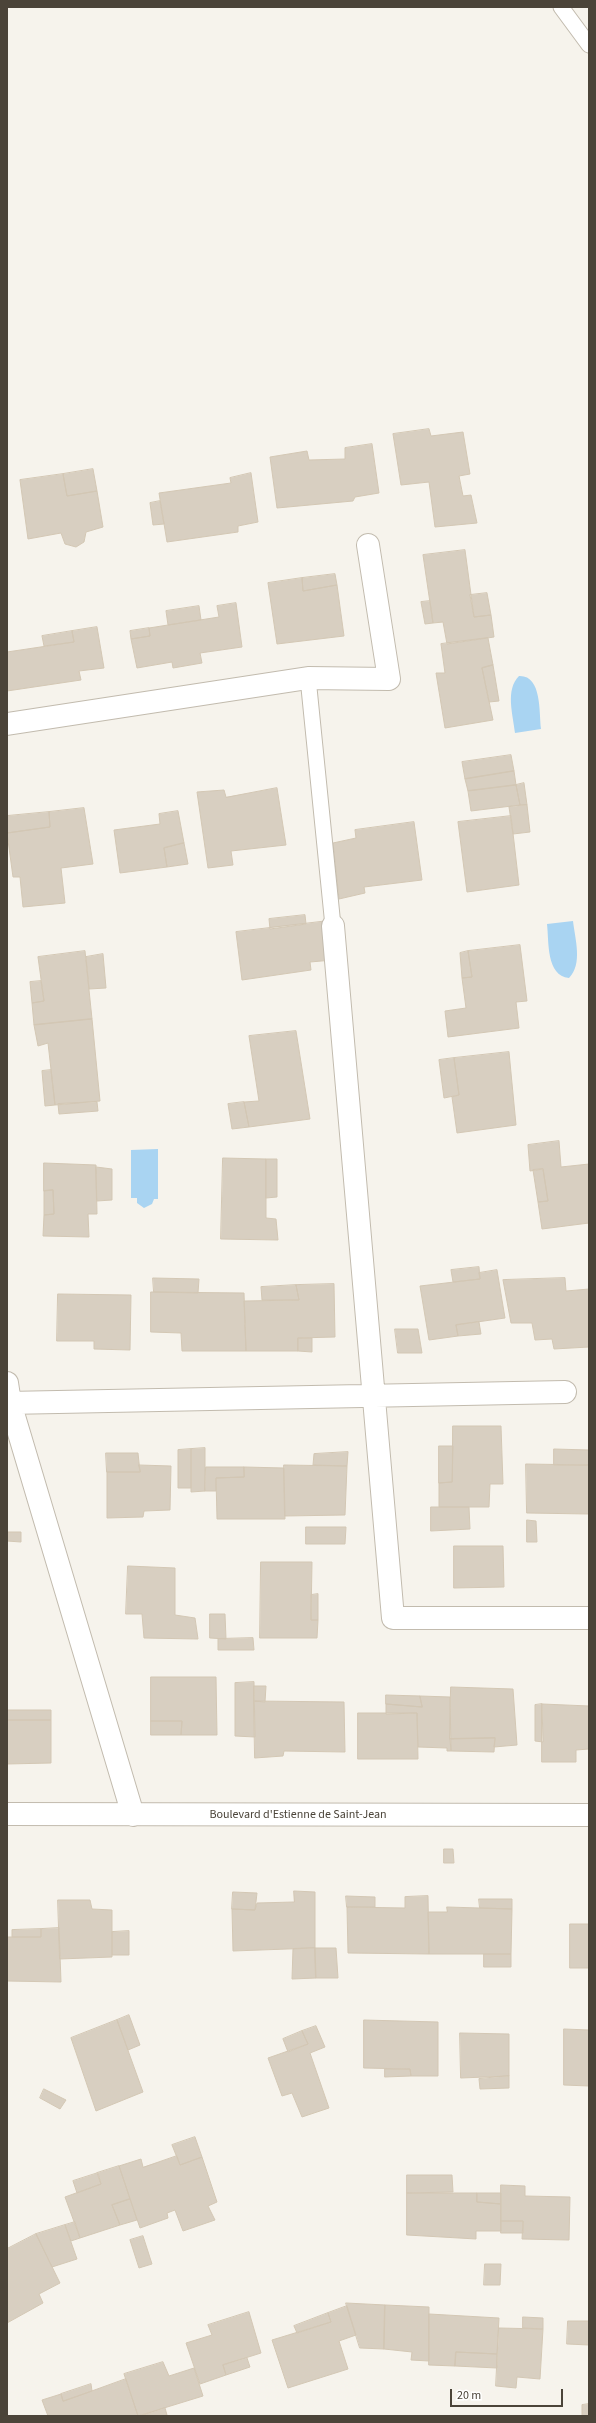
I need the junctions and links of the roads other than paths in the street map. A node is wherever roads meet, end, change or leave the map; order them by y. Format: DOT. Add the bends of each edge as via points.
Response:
graph roads {
  1 [pos="561,7"];
  2 [pos="589,45"];
  3 [pos="368,545"];
  4 [pos="308,678"];
  5 [pos="7,724"];
  6 [pos="333,926"];
  7 [pos="565,1392"];
  8 [pos="374,1396"];
  9 [pos="8,1397"];
  10 [pos="589,1618"];
  11 [pos="7,1814"];
  12 [pos="133,1815"];
  13 [pos="589,1816"];
  1 -- 2 [label="lane"];
  3 -- 4 [label="street" via="389,679"];
  4 -- 5 [label="street"];
  4 -- 6 [label="lane"];
  6 -- 8 [label="street"];
  7 -- 8 [label="street"];
  8 -- 9 [label="street"];
  8 -- 10 [label="street" via="393,1618"];
  9 -- 12 [label="street"];
  11 -- 12 [label="street, Boulevard d'Estienne de Saint-Jean"];
  12 -- 13 [label="street, Boulevard d'Estienne de Saint-Jean"];
}
